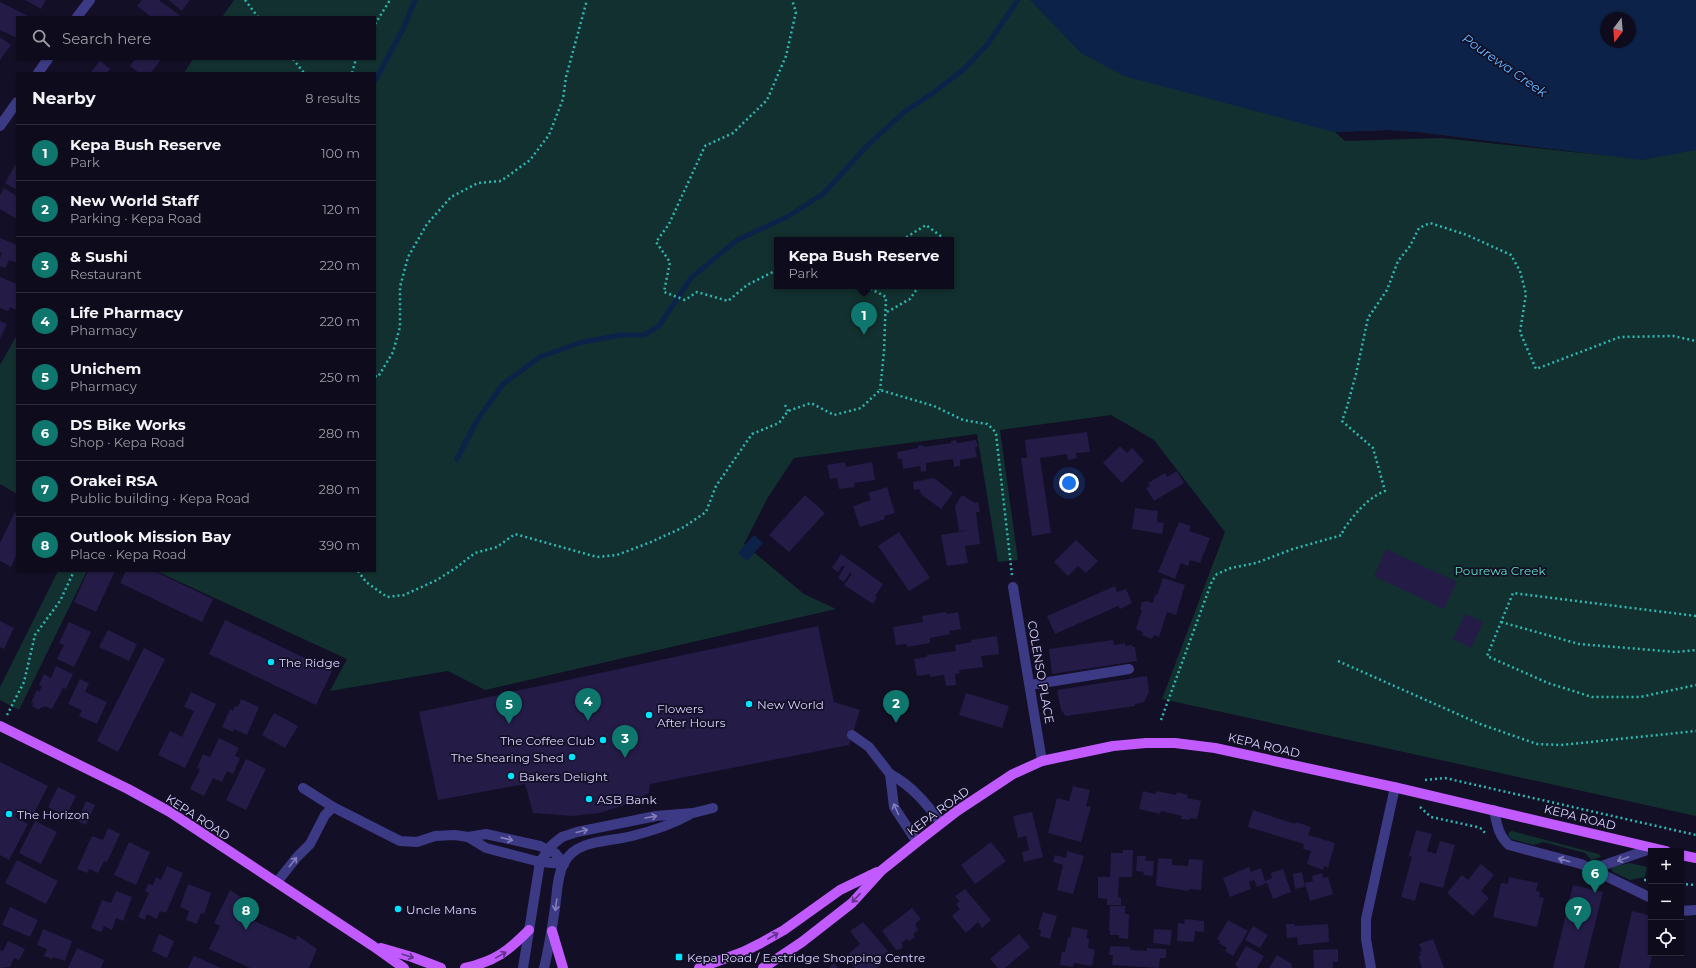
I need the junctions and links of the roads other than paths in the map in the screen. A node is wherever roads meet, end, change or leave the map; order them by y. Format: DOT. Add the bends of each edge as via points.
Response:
graph roads {
  1 [pos="90,0"];
  2 [pos="79,16"];
  3 [pos="47,60"];
  4 [pos="39,72"];
  5 [pos="16,103"];
  6 [pos="0,126"];
  7 [pos="1013,587"];
  8 [pos="1129,670"];
  9 [pos="1030,685"];
  10 [pos="0,726"];
  11 [pos="852,735"];
  12 [pos="1042,761"];
  13 [pos="890,774"];
  14 [pos="1395,787"];
  15 [pos="303,788"];
  16 [pos="333,807"];
  17 [pos="713,808"];
  18 [pos="1494,810"];
  19 [pos="692,813"];
  20 [pos="942,823"];
  21 [pos="468,837"];
  22 [pos="917,842"];
  23 [pos="1654,848"];
  24 [pos="548,849"];
  25 [pos="1648,850"];
  26 [pos="1684,856"];
  27 [pos="1696,858"];
  28 [pos="540,862"];
  29 [pos="564,864"];
  30 [pos="1593,869"];
  31 [pos="882,870"];
  32 [pos="277,882"];
  33 [pos="1648,896"];
  34 [pos="1695,910"];
  35 [pos="1684,911"];
  36 [pos="529,930"];
  37 [pos="552,931"];
  38 [pos="373,946"];
  39 [pos="404,968"];
  40 [pos="441,968"];
  41 [pos="465,968"];
  42 [pos="523,968"];
  43 [pos="544,968"];
  44 [pos="563,968"];
  45 [pos="699,968"];
  46 [pos="763,968"];
  47 [pos="1371,968"];
  1 -- 2 [label="street"];
  3 -- 4 [label="street"];
  5 -- 6 [label="street"];
  7 -- 9 [label="street, COLENSO PLACE"];
  8 -- 9 [label="street"];
  9 -- 12 [label="street, COLENSO PLACE"];
  10 -- 32 [label="main road, KEPA ROAD" via="170,812"];
  11 -- 13 [label="street" via="869,747"];
  12 -- 14 [label="main road, KEPA ROAD" via="1113,746 1146,743 1182,744 1215,748"];
  12 -- 20 [label="main road, KEPA ROAD" via="1013,774"];
  13 -- 20 [label="street" via="921,796"];
  22 -- 13 [label="street, one-way" via="894,807"];
  14 -- 18 [label="main road, KEPA ROAD"];
  14 -- 47 [label="street" via="1366,919 1366,939"];
  15 -- 16 [label="street"];
  16 -- 21 [label="street" via="400,841 417,842 445,835"];
  32 -- 16 [label="street, one-way" via="310,844 325,815"];
  17 -- 19 [label="street"];
  18 -- 23 [label="main road, KEPA ROAD"];
  30 -- 18 [label="street, one-way" via="1509,845 1502,839 1498,830"];
  24 -- 19 [label="street, one-way" via="562,837 577,832 656,816"];
  19 -- 29 [label="street" via="675,823 632,836 590,844 570,855"];
  20 -- 22 [label="main road, KEPA ROAD"];
  21 -- 24 [label="street, one-way" via="486,834"];
  21 -- 28 [label="street" via="486,848"];
  22 -- 31 [label="main road, KEPA ROAD"];
  24 -- 28 [label="street"];
  24 -- 29 [label="street"];
  25 -- 30 [label="street, one-way"];
  26 -- 27 [label="main road"];
  28 -- 29 [label="street"];
  28 -- 36 [label="street"];
  29 -- 37 [label="street, one-way" via="559,878"];
  30 -- 33 [label="street"];
  45 -- 31 [label="main road, KEPA ROAD, one-way" via="761,943 784,930 840,890"];
  31 -- 46 [label="main road, KEPA ROAD, one-way" via="852,903 802,942"];
  32 -- 38 [label="main road, KEPA ROAD"];
  34 -- 35 [label="street"];
  41 -- 36 [label="main road, one-way" via="505,953"];
  36 -- 42 [label="street"];
  37 -- 43 [label="street"];
  37 -- 44 [label="main road"];
  38 -- 39 [label="main road, KEPA ROAD"];
  38 -- 40 [label="main road, KEPA ROAD, one-way"];
}
